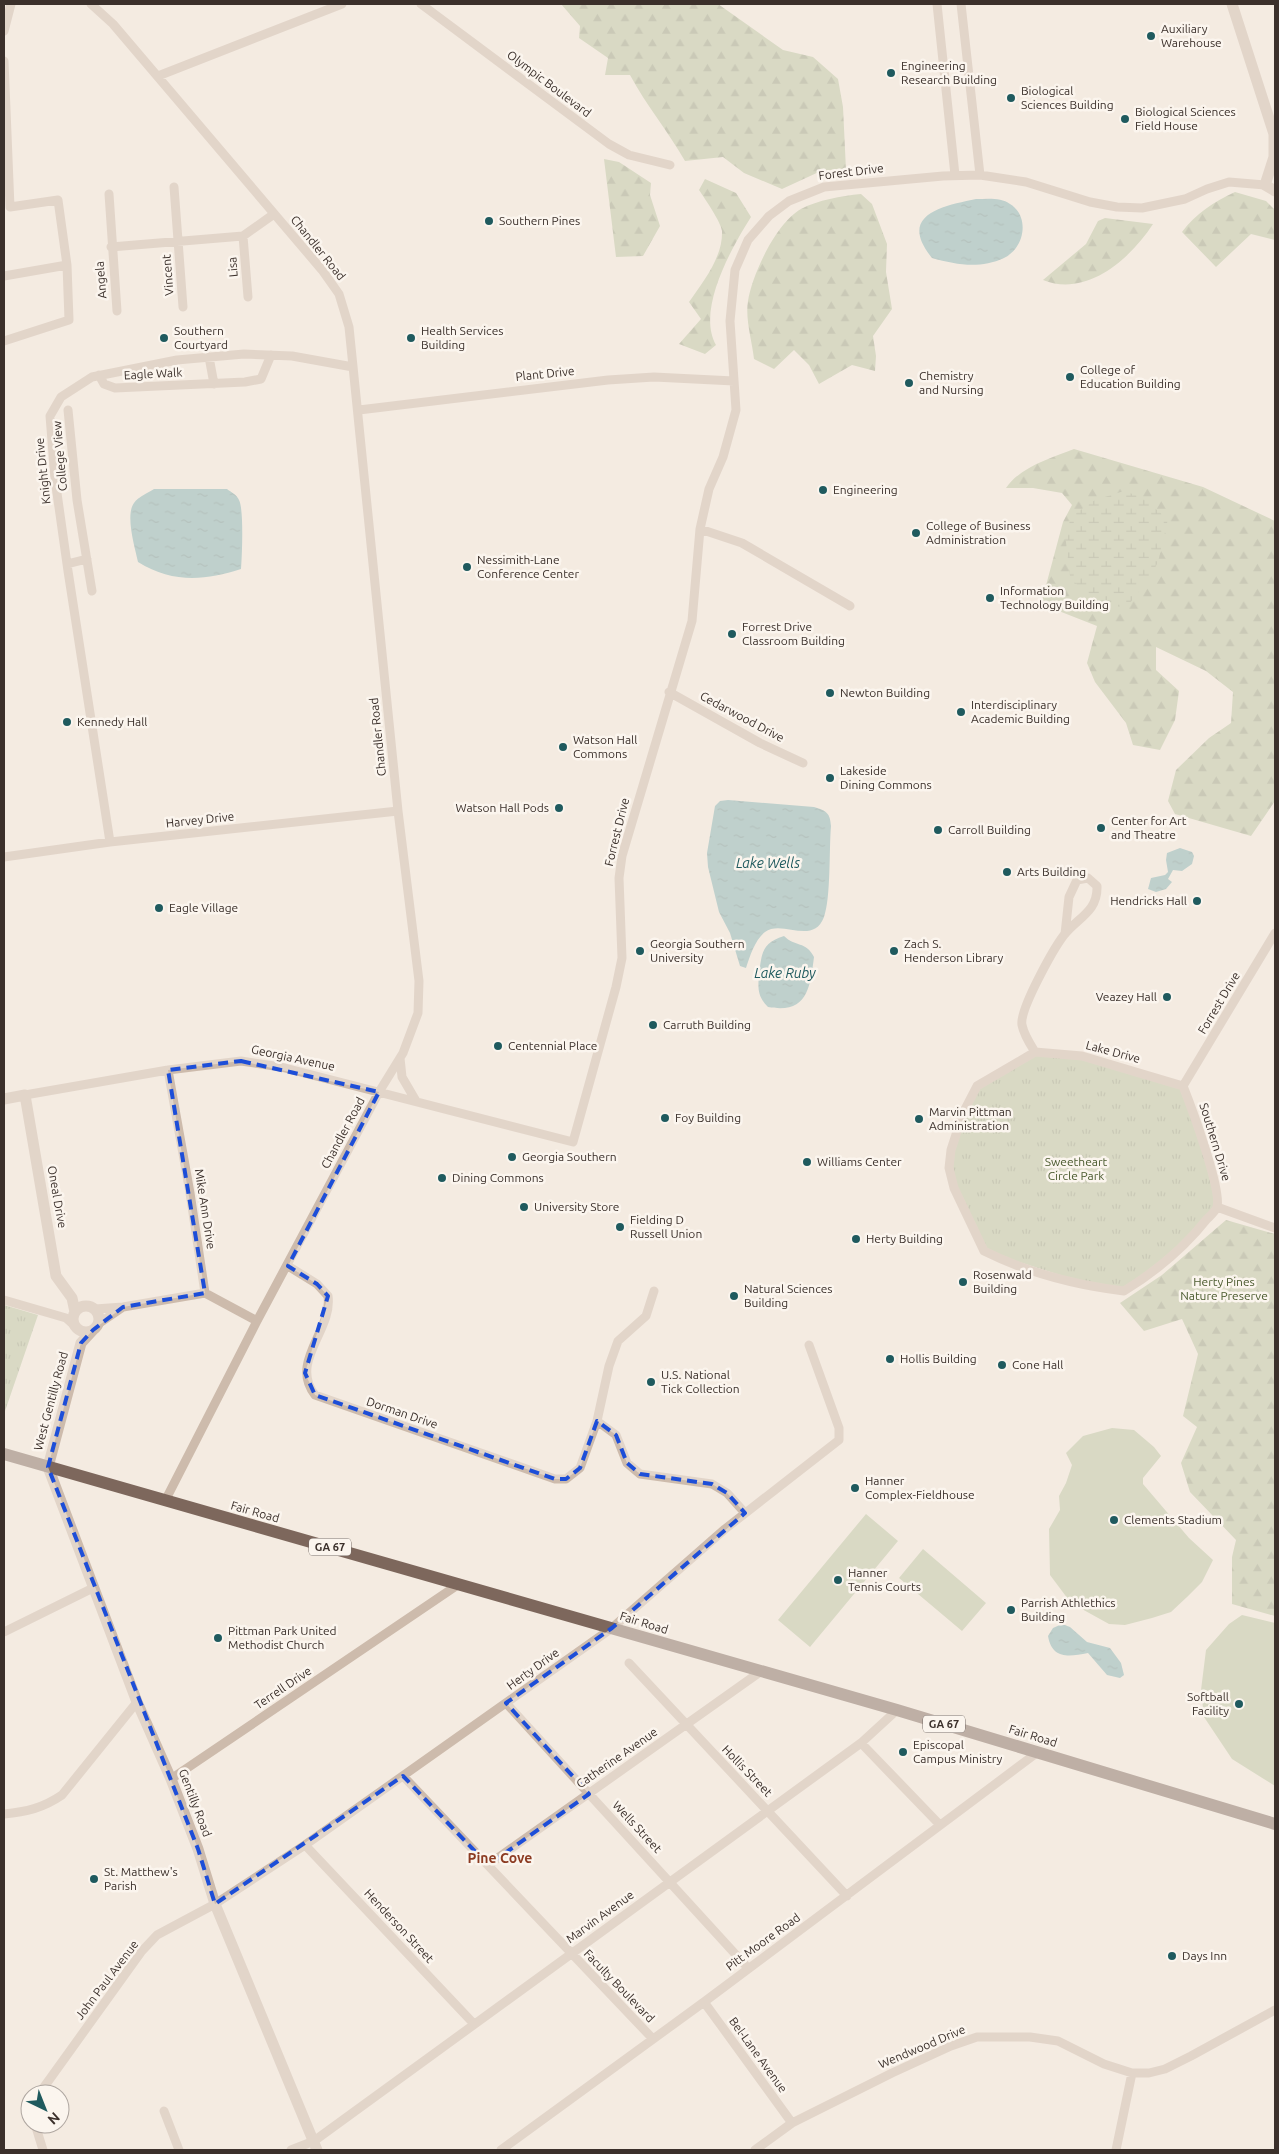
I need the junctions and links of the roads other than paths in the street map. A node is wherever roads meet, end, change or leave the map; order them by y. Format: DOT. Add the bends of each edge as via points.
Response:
graph roads {
  1 [pos="11,4"];
  2 [pos="91,4"];
  3 [pos="342,4"];
  4 [pos="421,4"];
  5 [pos="937,4"];
  6 [pos="961,4"];
  7 [pos="1232,4"];
  8 [pos="4,31"];
  9 [pos="4,61"];
  10 [pos="4,73"];
  11 [pos="158,76"];
  12 [pos="5,125"];
  13 [pos="670,165"];
  14 [pos="980,174"];
  15 [pos="955,175"];
  16 [pos="1265,185"];
  17 [pos="174,187"];
  18 [pos="1275,191"];
  19 [pos="108,194"];
  20 [pos="7,207"];
  21 [pos="274,214"];
  22 [pos="243,236"];
  23 [pos="178,240"];
  24 [pos="111,247"];
  25 [pos="67,265"];
  26 [pos="4,276"];
  27 [pos="248,296"];
  28 [pos="183,307"];
  29 [pos="117,311"];
  30 [pos="4,341"];
  31 [pos="271,355"];
  32 [pos="209,357"];
  33 [pos="353,367"];
  34 [pos="99,376"];
  35 [pos="734,381"];
  36 [pos="214,384"];
  37 [pos="68,410"];
  38 [pos="359,410"];
  39 [pos="77,500"];
  40 [pos="59,503"];
  41 [pos="700,529"];
  42 [pos="87,559"];
  43 [pos="67,564"];
  44 [pos="92,591"];
  45 [pos="850,606"];
  46 [pos="670,692"];
  47 [pos="802,763"];
  48 [pos="398,811"];
  49 [pos="110,842"];
  50 [pos="4,857"];
  51 [pos="1275,933"];
  52 [pos="1065,934"];
  53 [pos="1035,1052"];
  54 [pos="400,1056"];
  55 [pos="168,1070"];
  56 [pos="1183,1086"];
  57 [pos="379,1092"];
  58 [pos="25,1095"];
  59 [pos="4,1098"];
  60 [pos="416,1101"];
  61 [pos="573,1142"];
  62 [pos="1217,1208"];
  63 [pos="1275,1228"];
  64 [pos="288,1266"];
  65 [pos="654,1291"];
  66 [pos="205,1293"];
  67 [pos="72,1298"];
  68 [pos="4,1300"];
  69 [pos="91,1307"];
  70 [pos="123,1307"];
  71 [pos="72,1315"];
  72 [pos="257,1322"];
  73 [pos="95,1327"];
  74 [pos="78,1328"];
  75 [pos="81,1343"];
  76 [pos="809,1345"];
  77 [pos="597,1420"];
  78 [pos="4,1454"];
  79 [pos="48,1467"];
  80 [pos="165,1501"];
  81 [pos="745,1513"];
  82 [pos="459,1584"];
  83 [pos="93,1588"];
  84 [pos="612,1628"];
  85 [pos="4,1632"];
  86 [pos="629,1663"];
  87 [pos="760,1672"];
  88 [pos="137,1702"];
  89 [pos="506,1704"];
  90 [pos="897,1710"];
  91 [pos="685,1725"];
  92 [pos="861,1743"];
  93 [pos="1038,1752"];
  94 [pos="403,1776"];
  95 [pos="171,1778"];
  96 [pos="589,1794"];
  97 [pos="767,1810"];
  98 [pos="4,1814"];
  99 [pos="1275,1824"];
  100 [pos="940,1825"];
  101 [pos="305,1845"];
  102 [pos="488,1864"];
  103 [pos="670,1881"];
  104 [pos="847,1896"];
  105 [pos="215,1904"];
  106 [pos="571,1954"];
  107 [pos="748,1968"];
  108 [pos="704,2002"];
  109 [pos="1275,2010"];
  110 [pos="474,2024"];
  111 [pos="653,2040"];
  112 [pos="1132,2074"];
  113 [pos="46,2084"];
  114 [pos="164,2111"];
  115 [pos="792,2123"];
  116 [pos="38,2134"];
  117 [pos="316,2146"];
  118 [pos="43,2150"];
  119 [pos="179,2150"];
  120 [pos="291,2150"];
  121 [pos="501,2150"];
  122 [pos="755,2150"];
  123 [pos="1116,2150"];
  1 -- 8 [label="street"];
  2 -- 11 [label="street, Chandler Road"];
  3 -- 11 [label="street"];
  4 -- 13 [label="street, Olympic Boulevard" via="609,144 629,155"];
  5 -- 15 [label="street"];
  6 -- 14 [label="street"];
  7 -- 16 [label="street" via="1274,134 1274,157"];
  9 -- 10 [label="street"];
  10 -- 12 [label="street"];
  11 -- 21 [label="street, Chandler Road"];
  12 -- 20 [label="street"];
  14 -- 15 [label="street, Forest Drive"];
  14 -- 16 [label="street, Forest Drive" via="1026,182 1090,202 1142,208 1186,199 1229,182"];
  15 -- 35 [label="street, Forest Drive" via="824,186 790,201 769,216 748,240 735,270 730,321"];
  16 -- 18 [label="street"];
  17 -- 23 [label="street, Vincent"];
  19 -- 24 [label="street, Angela"];
  20 -- 25 [label="street" via="58,200"];
  21 -- 22 [label="street"];
  21 -- 33 [label="street, Chandler Road" via="339,294 349,327"];
  22 -- 23 [label="street"];
  22 -- 27 [label="street, Lisa"];
  23 -- 24 [label="street"];
  23 -- 28 [label="street, Vincent"];
  24 -- 29 [label="street, Angela"];
  25 -- 26 [label="street"];
  25 -- 30 [label="street" via="69,320"];
  31 -- 32 [label="street, Knight Drive"];
  31 -- 33 [label="street, Knight Drive"];
  31 -- 36 [label="street, Eagle Walk" via="260,379"];
  32 -- 34 [label="street, Knight Drive"];
  32 -- 36 [label="street"];
  33 -- 38 [label="street, Chandler Road"];
  34 -- 36 [label="street, Eagle Walk" via="104,384 115,388"];
  34 -- 40 [label="street, Knight Drive" via="74,386 61,397 50,416"];
  35 -- 38 [label="street, Plant Drive" via="654,377 608,380"];
  35 -- 41 [label="street, Forest Drive" via="736,410 730,436 709,489"];
  37 -- 39 [label="street, College View"];
  38 -- 48 [label="street, Chandler Road"];
  39 -- 40 [label="street, College View"];
  39 -- 42 [label="street, College View"];
  40 -- 43 [label="street, Knight Drive"];
  41 -- 45 [label="street" via="742,543"];
  41 -- 46 [label="street, Forrest Drive" via="692,621"];
  42 -- 43 [label="street"];
  42 -- 44 [label="street, College View"];
  43 -- 49 [label="street, Knight Drive"];
  46 -- 47 [label="street, Cedarwood Drive"];
  46 -- 61 [label="street, Forrest Drive" via="622,856 619,878 623,950 616,987"];
  48 -- 49 [label="street, Harvey Drive"];
  48 -- 54 [label="street, Chandler Road" via="419,986 418,1013"];
  49 -- 50 [label="street, Harvey Drive"];
  51 -- 56 [label="street, Forrest Drive"];
  52 -- 52 [label="street" via="1079,923 1097,895 1097,886 1088,878 1077,880 1069,897"];
  52 -- 53 [label="street" via="1023,1012 1021,1023"];
  53 -- 56 [label="street, Lake Drive" via="1082,1056"];
  53 -- 62 [label="street" via="978,1086 962,1113 951,1150 949,1168 954,1188 984,1251 1050,1277 1124,1291 1147,1277 1175,1253"];
  54 -- 57 [label="street, Chandler Road"];
  54 -- 60 [label="street" via="402,1077"];
  55 -- 57 [label="street, Georgia Avenue" via="241,1061 281,1067"];
  55 -- 58 [label="street, Georgia Avenue"];
  55 -- 66 [label="street, Mike Ann Drive"];
  56 -- 62 [label="street, Southern Drive" via="1217,1187"];
  57 -- 60 [label="street, Georgia Avenue"];
  57 -- 64 [label="street, Chandler Road"];
  58 -- 59 [label="street, Georgia Avenue"];
  58 -- 67 [label="street, Oneal Drive" via="56,1276"];
  60 -- 61 [label="street, Georgia Avenue"];
  62 -- 63 [label="street"];
  64 -- 72 [label="street, Chandler Road"];
  64 -- 77 [label="street, Dorman Drive" via="317,1284 328,1296 305,1373 308,1387 315,1395 556,1479 566,1478 580,1468"];
  65 -- 77 [label="street, Dorman Drive" via="646,1316 618,1341"];
  66 -- 70 [label="street, West Gentilly Road"];
  66 -- 72 [label="street"];
  67 -- 69 [label="street, Oneal Drive"];
  67 -- 71 [label="street, Oneal Drive"];
  68 -- 71 [label="street"];
  69 -- 70 [label="street, West Gentilly Road"];
  69 -- 71 [label="street, West Gentilly Road" via="80,1307"];
  69 -- 73 [label="street" via="99,1316"];
  70 -- 73 [label="street, West Gentilly Road"];
  71 -- 74 [label="street, West Gentilly Road"];
  72 -- 80 [label="street, Chandler Road"];
  73 -- 74 [label="street"];
  73 -- 75 [label="street, West Gentilly Road"];
  74 -- 75 [label="street, West Gentilly Road"];
  75 -- 79 [label="street, West Gentilly Road"];
  76 -- 81 [label="street, Herty Drive" via="839,1428 839,1440"];
  77 -- 81 [label="street" via="616,1436 627,1463 640,1474 712,1484 728,1493"];
  78 -- 79 [label="main road, Fair Road / GA 67"];
  79 -- 80 [label="main road, Fair Road / GA 67"];
  79 -- 83 [label="street, Gentilly Road"];
  80 -- 82 [label="main road, Fair Road / GA 67"];
  81 -- 84 [label="street, Herty Drive"];
  82 -- 84 [label="main road, Fair Road / GA 67"];
  82 -- 95 [label="street, Terrell Drive"];
  83 -- 85 [label="street"];
  83 -- 88 [label="street, Gentilly Road"];
  84 -- 87 [label="main road, Fair Road / GA 67"];
  84 -- 89 [label="street, Herty Drive"];
  86 -- 91 [label="street, Hollis Street"];
  87 -- 90 [label="main road, Fair Road / GA 67"];
  87 -- 91 [label="street, Catherine Avenue"];
  88 -- 95 [label="street, Gentilly Road"];
  88 -- 98 [label="street" via="62,1796 29,1812"];
  89 -- 94 [label="street, Herty Drive"];
  89 -- 96 [label="street, Wells Street"];
  90 -- 92 [label="street, Marvin Avenue"];
  90 -- 93 [label="main road, Fair Road / GA 67"];
  91 -- 96 [label="street, Catherine Avenue"];
  91 -- 97 [label="street, Hollis Street"];
  92 -- 97 [label="street, Marvin Avenue"];
  92 -- 100 [label="street"];
  93 -- 99 [label="main road, Fair Road / GA 67"];
  93 -- 100 [label="street, Pitt Moore Road"];
  94 -- 101 [label="street, Herty Drive"];
  94 -- 102 [label="street, Faculty Boulevard"];
  95 -- 105 [label="street, Gentilly Road"];
  96 -- 102 [label="street, Catherine Avenue"];
  96 -- 103 [label="street, Wells Street"];
  97 -- 103 [label="street, Marvin Avenue"];
  97 -- 104 [label="street, Hollis Street"];
  100 -- 104 [label="street, Pitt Moore Road"];
  101 -- 105 [label="street, Herty Drive"];
  101 -- 110 [label="street, Henderson Street"];
  102 -- 106 [label="street, Faculty Boulevard"];
  103 -- 106 [label="street, Marvin Avenue"];
  103 -- 107 [label="street, Wells Street"];
  104 -- 107 [label="street, Pitt Moore Road"];
  105 -- 113 [label="street, John Paul Avenue" via="157,1935 141,1952"];
  105 -- 117 [label="street, Gentilly Road"];
  106 -- 110 [label="street, Marvin Avenue"];
  106 -- 111 [label="street, Faculty Boulevard"];
  107 -- 108 [label="street, Pitt Moore Road"];
  108 -- 111 [label="street, Pitt Moore Road"];
  108 -- 115 [label="street, Bel-Lane Avenue"];
  109 -- 112 [label="street, Wendwood Drive" via="1165,2068"];
  110 -- 117 [label="street, Marvin Avenue"];
  111 -- 121 [label="street, Pitt Moore Road"];
  112 -- 115 [label="street, Wendwood Drive" via="1058,2041 1014,2036 977,2037 892,2073"];
  112 -- 123 [label="street"];
  114 -- 119 [label="street"];
  115 -- 122 [label="street, Wendwood Drive"];
  116 -- 118 [label="street"];
  117 -- 120 [label="street, Marvin Avenue"];
}
